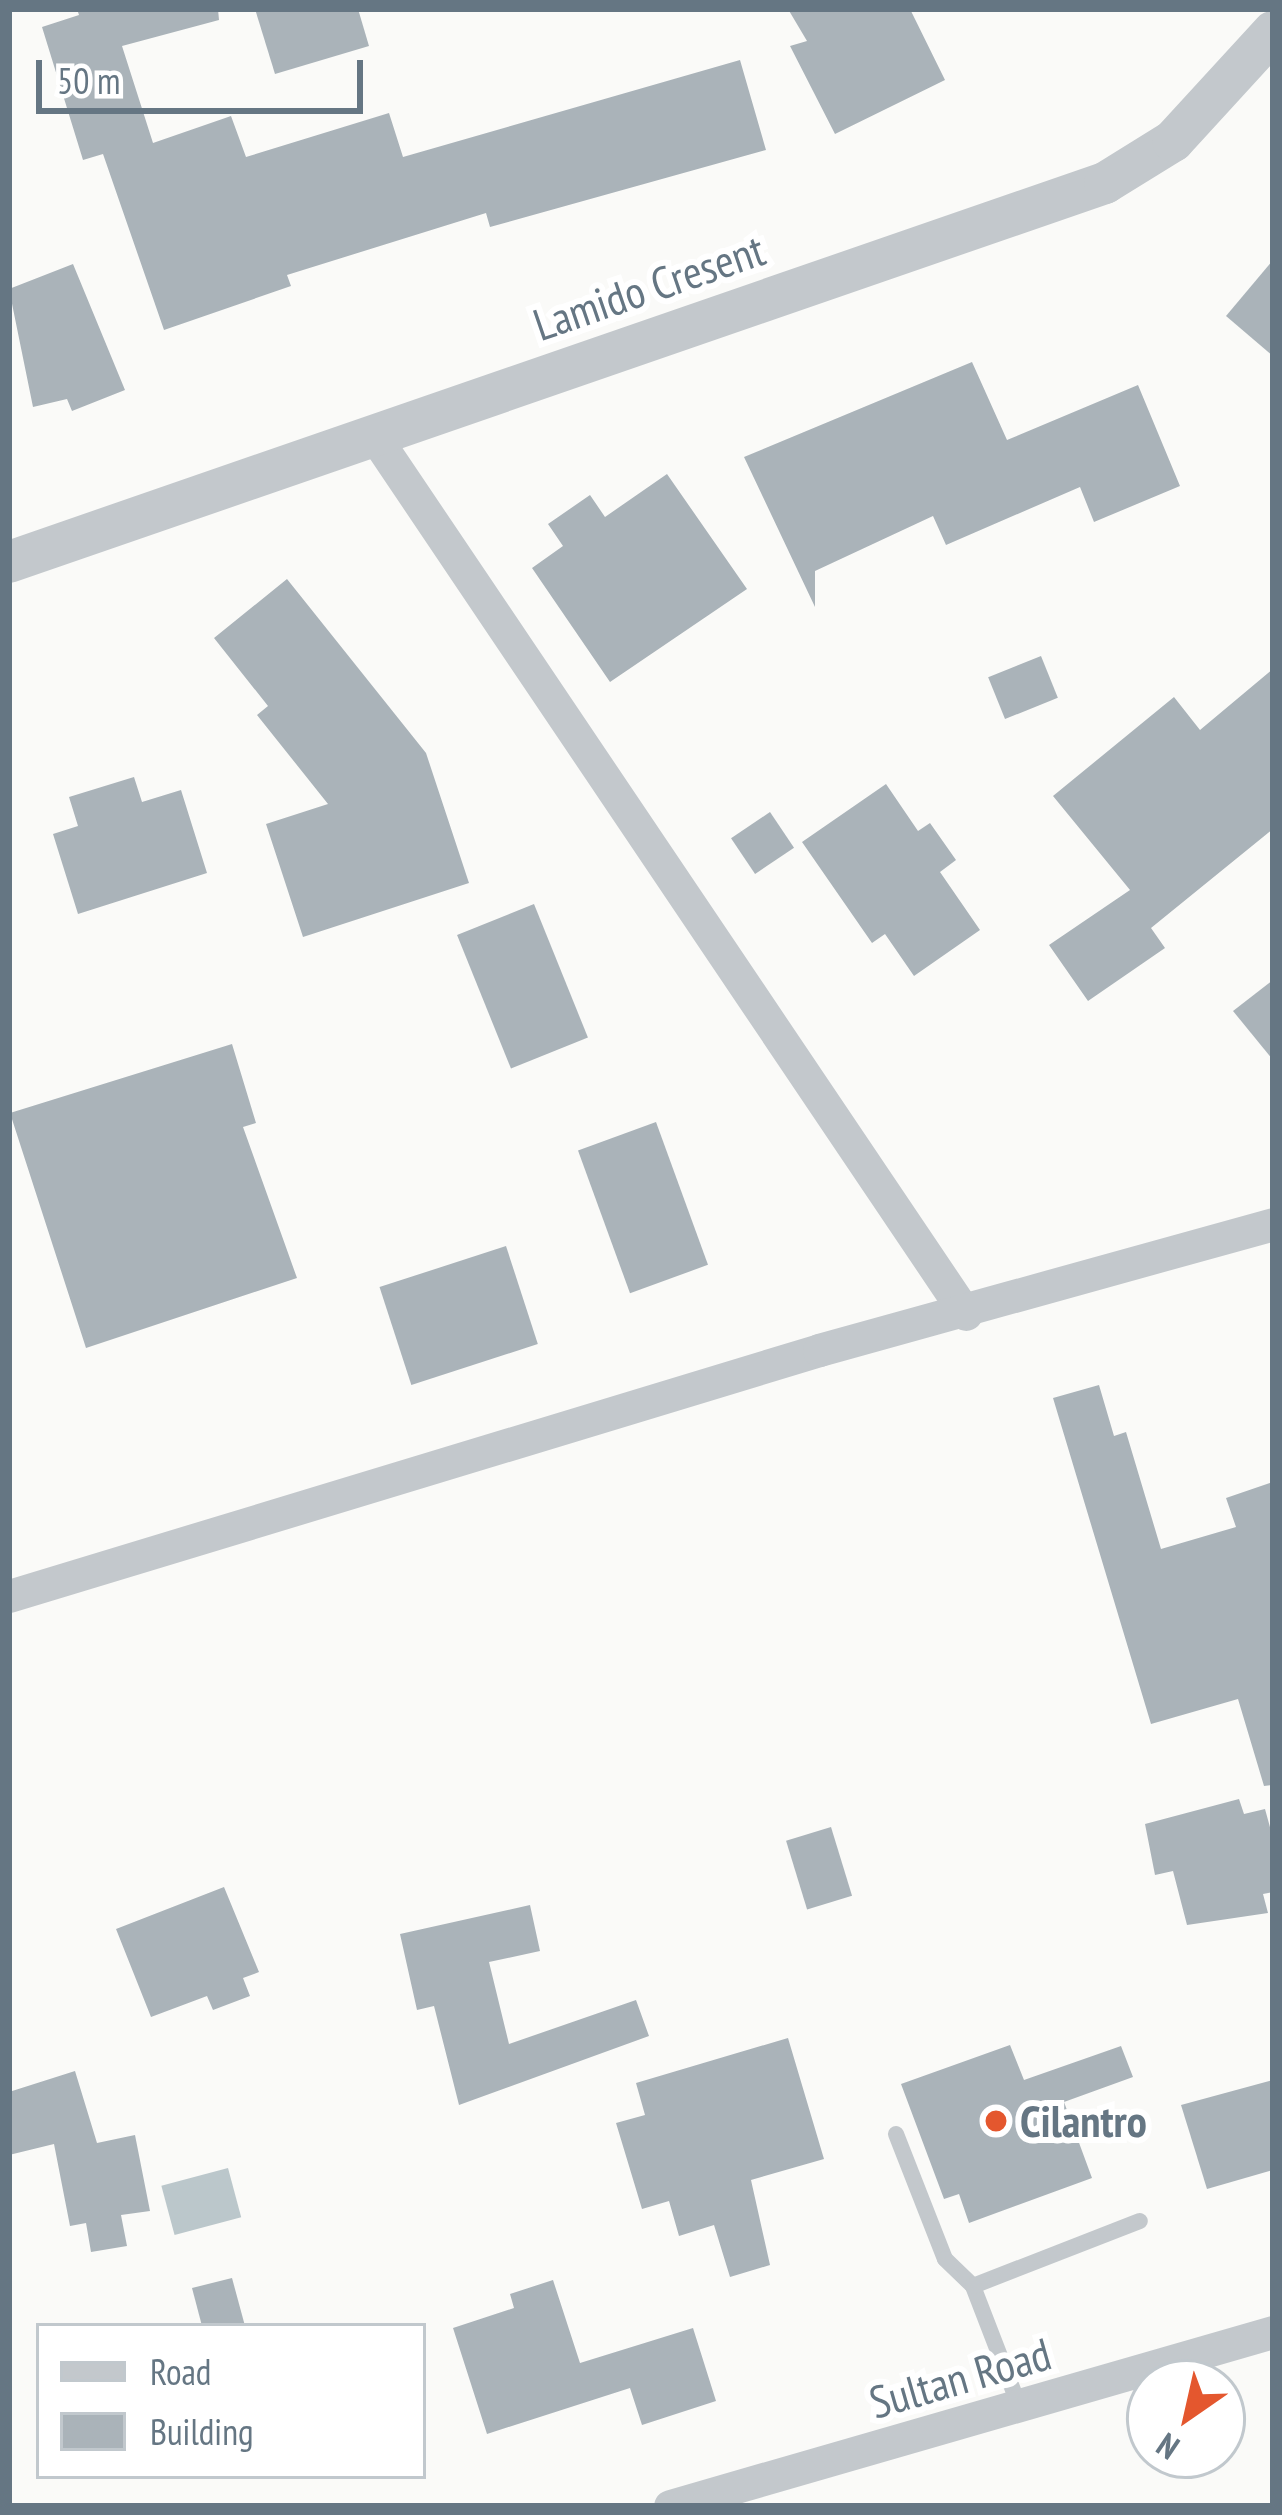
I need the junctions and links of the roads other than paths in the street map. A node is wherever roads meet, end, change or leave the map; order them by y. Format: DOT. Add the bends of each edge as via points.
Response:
graph roads {
  1 [pos="1273,32"];
  2 [pos="373,434"];
  3 [pos="9,562"];
  4 [pos="1273,1224"];
  5 [pos="966,1313"];
  6 [pos="9,1596"];
  7 [pos="896,2134"];
  8 [pos="1140,2221"];
  9 [pos="973,2285"];
  10 [pos="1273,2332"];
  11 [pos="1021,2409"];
  12 [pos="720,2498"];
  13 [pos="670,2506"];
  1 -- 2 [label="street, Lamido Cresent" via="1173,141 1105,182"];
  2 -- 3 [label="street, Lamido Cresent"];
  2 -- 5 [label="street"];
  4 -- 5 [label="street"];
  5 -- 6 [label="street"];
  7 -- 9 [label="lane" via="945,2259"];
  8 -- 9 [label="lane"];
  9 -- 11 [label="lane"];
  10 -- 11 [label="street, Sultan Road"];
  11 -- 12 [label="street, Sultan Road"];
  12 -- 13 [label="street, Sultan Road"];
}
